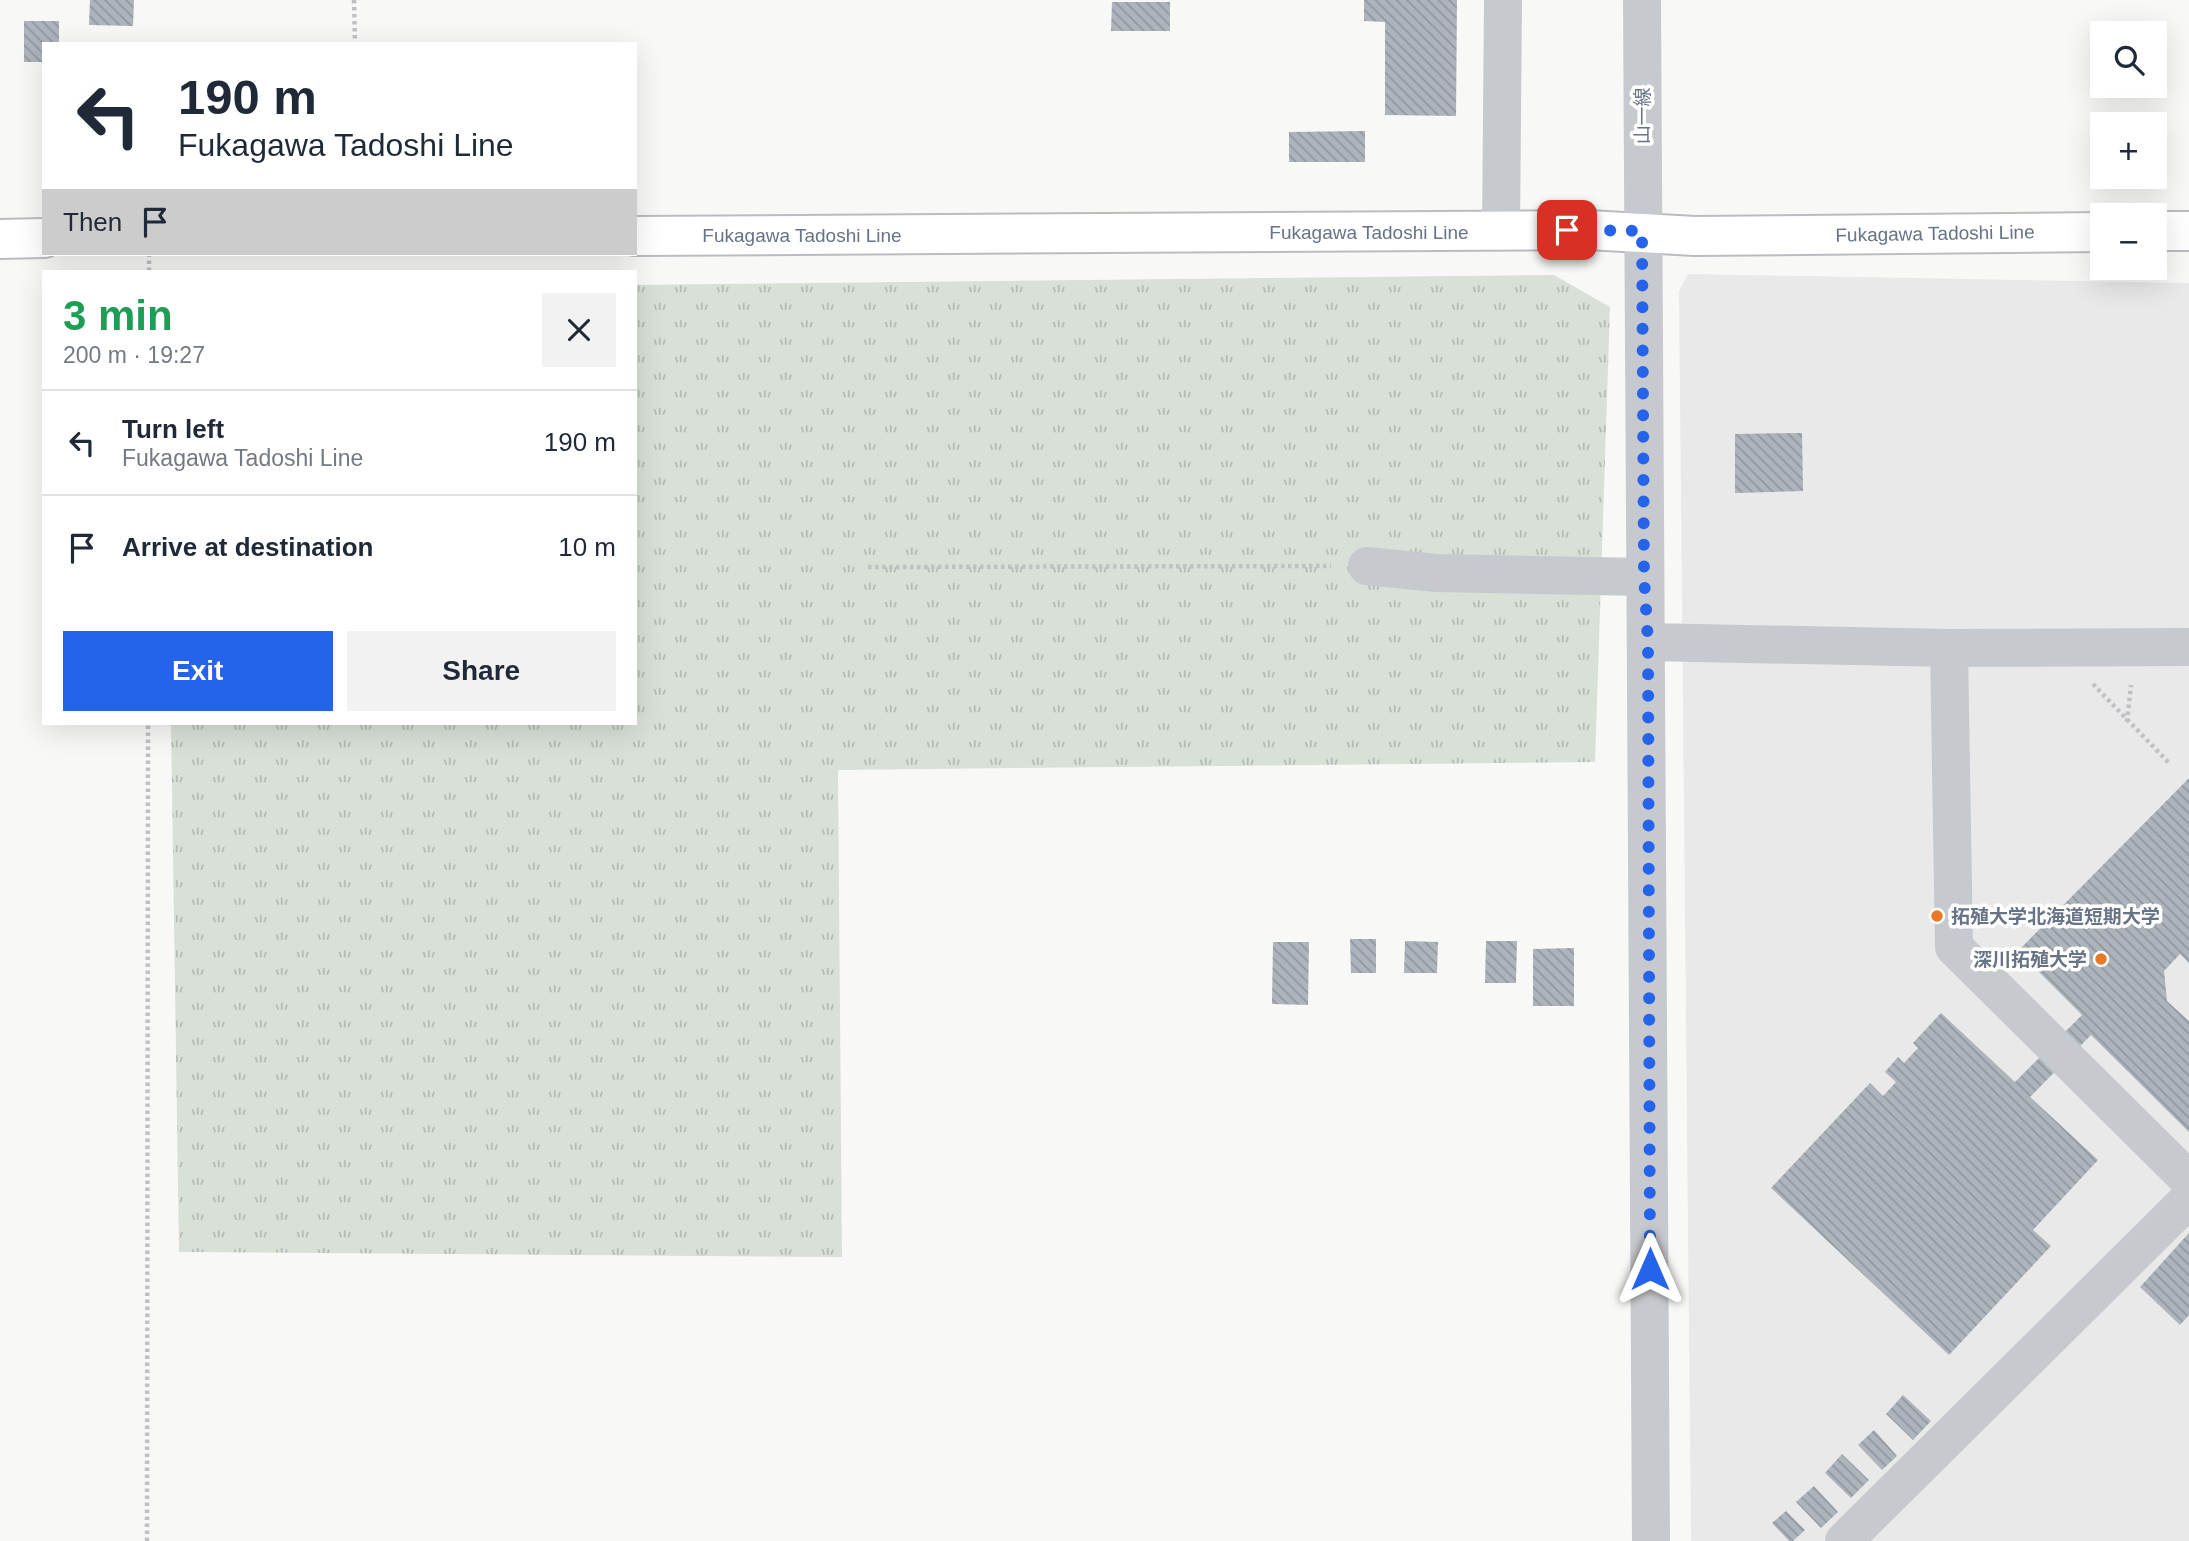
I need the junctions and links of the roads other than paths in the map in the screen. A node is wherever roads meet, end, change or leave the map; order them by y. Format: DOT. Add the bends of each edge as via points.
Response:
graph roads {
  1 [pos="1503,0"];
  2 [pos="1642,0"];
  3 [pos="1501,231"];
  4 [pos="1642,231"];
  5 [pos="2167,231"];
  6 [pos="2189,231"];
  7 [pos="2090,232"];
  8 [pos="637,236"];
  9 [pos="0,239"];
  10 [pos="42,239"];
  11 [pos="1367,566"];
  12 [pos="1644,576"];
  13 [pos="1648,642"];
  14 [pos="2189,647"];
  15 [pos="1949,648"];
  16 [pos="2189,1180"];
  17 [pos="2189,1199"];
  18 [pos="1651,1541"];
  19 [pos="1843,1541"];
  1 -- 3 [label="street"];
  2 -- 4 [label="street, 山一線"];
  3 -- 4 [label="main road, Fukagawa Tadoshi Line"];
  3 -- 8 [label="main road, Fukagawa Tadoshi Line"];
  4 -- 7 [label="main road, Fukagawa Tadoshi Line" via="1695,236"];
  4 -- 12 [label="street, 山一線"];
  5 -- 6 [label="main road"];
  9 -- 10 [label="main road"];
  11 -- 12 [label="street" via="1436,573"];
  12 -- 13 [label="street, 山一線"];
  13 -- 15 [label="street"];
  13 -- 18 [label="street, 山一線"];
  14 -- 15 [label="street"];
  15 -- 16 [label="street" via="1954,947"];
  17 -- 19 [label="street"];
}
